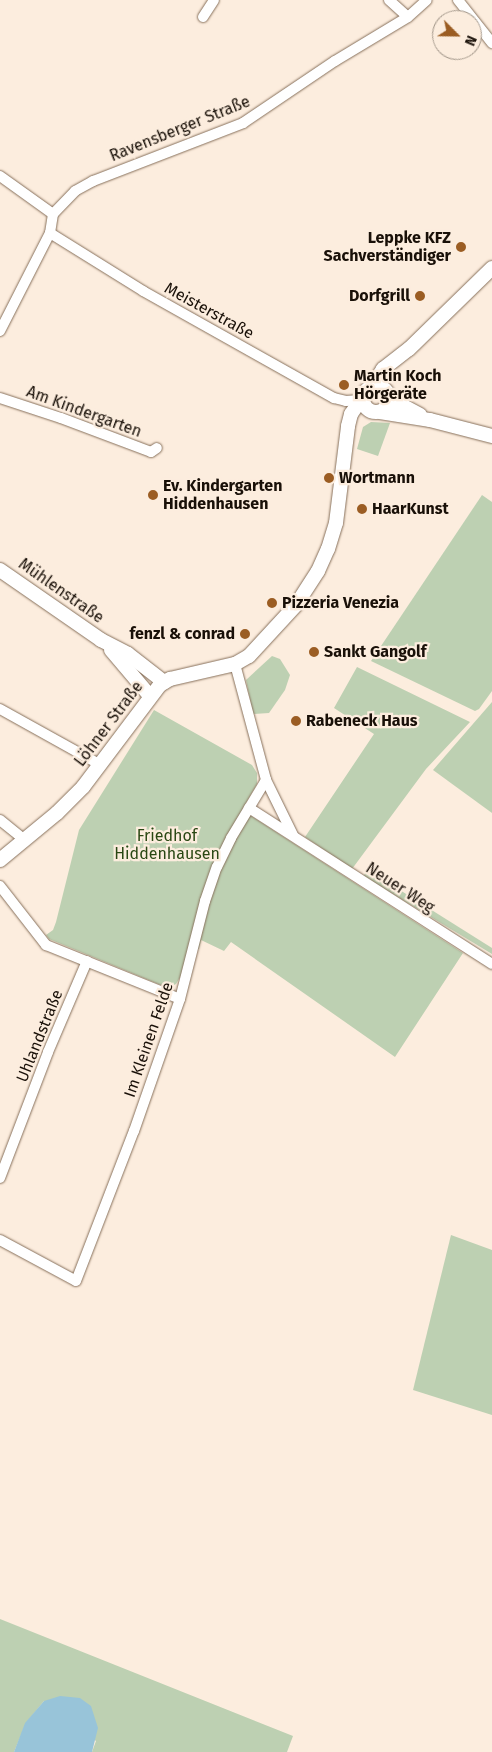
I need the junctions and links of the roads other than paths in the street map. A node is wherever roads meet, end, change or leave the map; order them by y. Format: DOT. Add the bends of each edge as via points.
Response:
graph roads {
  1 [pos="214,0"];
  2 [pos="390,0"];
  3 [pos="427,0"];
  4 [pos="458,0"];
  5 [pos="203,17"];
  6 [pos="408,17"];
  7 [pos="492,43"];
  8 [pos="0,176"];
  9 [pos="53,214"];
  10 [pos="50,233"];
  11 [pos="492,268"];
  12 [pos="0,331"];
  13 [pos="383,391"];
  14 [pos="0,398"];
  15 [pos="361,399"];
  16 [pos="375,411"];
  17 [pos="430,420"];
  18 [pos="492,436"];
  19 [pos="158,448"];
  20 [pos="345,454"];
  21 [pos="0,570"];
  22 [pos="102,640"];
  23 [pos="235,664"];
  24 [pos="164,682"];
  25 [pos="150,696"];
  26 [pos="0,709"];
  27 [pos="101,765"];
  28 [pos="266,780"];
  29 [pos="249,808"];
  30 [pos="0,820"];
  31 [pos="293,836"];
  32 [pos="25,840"];
  33 [pos="0,860"];
  34 [pos="0,886"];
  35 [pos="87,961"];
  36 [pos="492,964"];
  37 [pos="180,999"];
  38 [pos="0,1178"];
  39 [pos="0,1240"];
  1 -- 5 [label="street"];
  2 -- 6 [label="street"];
  3 -- 6 [label="street, Ravensberger Straße"];
  4 -- 7 [label="street"];
  6 -- 9 [label="street, Ravensberger Straße" via="243,123 93,181 75,191"];
  8 -- 9 [label="street"];
  9 -- 10 [label="street"];
  10 -- 12 [label="street"];
  10 -- 15 [label="street, Meisterstraße" via="143,292 334,398 346,401"];
  11 -- 13 [label="main road" via="409,349 389,374"];
  13 -- 15 [label="main road" via="366,389"];
  13 -- 16 [label="main road" via="386,407"];
  13 -- 17 [label="main road"];
  14 -- 19 [label="street, Am Kindergarten" via="151,452"];
  15 -- 16 [label="main road" via="364,405"];
  15 -- 20 [label="main road, Löhner Straße" via="351,414"];
  16 -- 17 [label="main road"];
  16 -- 20 [label="main road, Löhner Straße" via="359,420"];
  17 -- 18 [label="main road"];
  20 -- 23 [label="main road, Löhner Straße" via="336,523 318,571 279,626 260,646"];
  21 -- 22 [label="main road, Mühlenstraße"];
  22 -- 24 [label="main road, Mühlenstraße" via="128,654"];
  22 -- 25 [label="main road, Mühlenstraße"];
  23 -- 24 [label="main road, Löhner Straße"];
  23 -- 28 [label="street"];
  24 -- 25 [label="main road, Löhner Straße"];
  25 -- 27 [label="main road, Löhner Straße"];
  26 -- 27 [label="street"];
  27 -- 32 [label="main road, Löhner Straße" via="57,813"];
  28 -- 29 [label="street"];
  28 -- 31 [label="street"];
  29 -- 31 [label="street, Neuer Weg"];
  29 -- 37 [label="street, Im Kleinen Felde" via="217,868"];
  30 -- 32 [label="street"];
  31 -- 36 [label="street, Neuer Weg"];
  32 -- 33 [label="main road, Löhner Straße"];
  34 -- 35 [label="street" via="46,945"];
  35 -- 37 [label="street"];
  35 -- 38 [label="street, Uhlandstraße"];
  37 -- 39 [label="street, Im Kleinen Felde" via="76,1282"];
}
